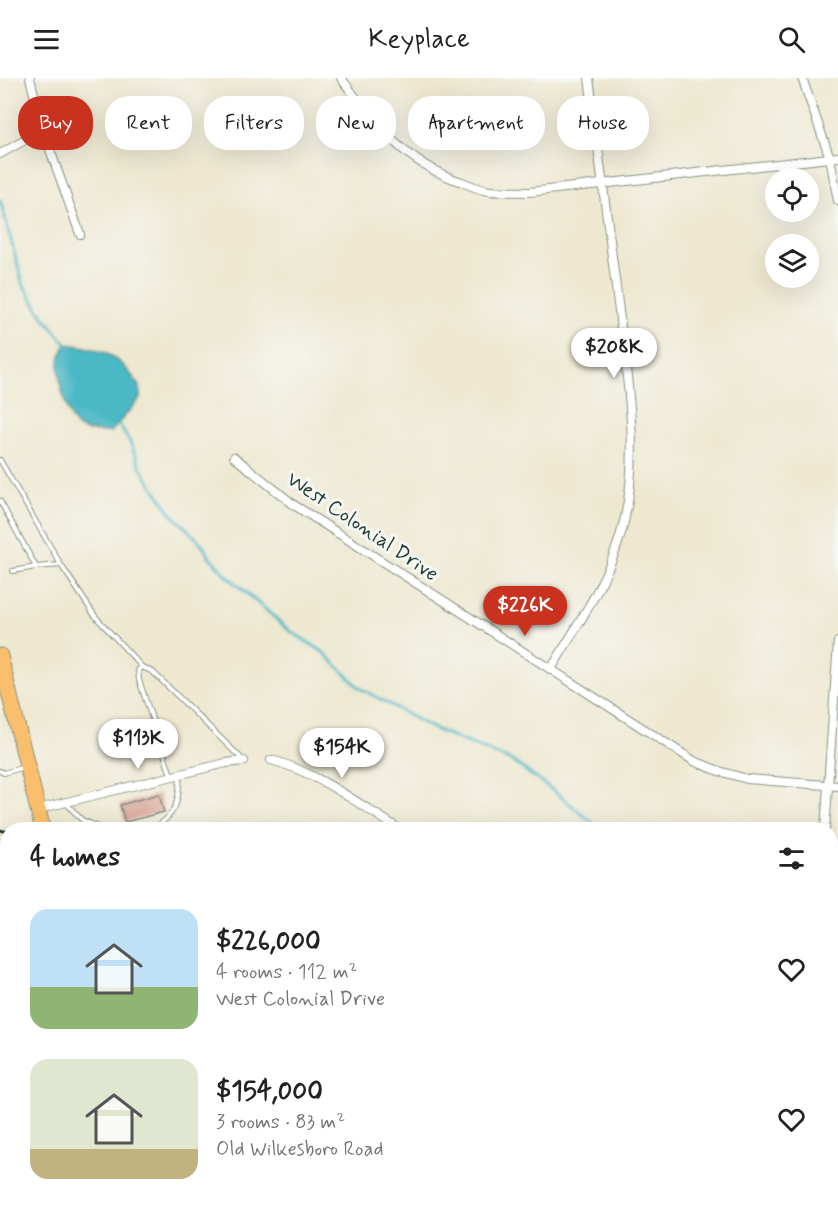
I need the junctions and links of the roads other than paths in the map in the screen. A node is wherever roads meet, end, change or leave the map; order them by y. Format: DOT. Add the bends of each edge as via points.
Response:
graph roads {
  1 [pos="30,78"];
  2 [pos="341,78"];
  3 [pos="589,78"];
  4 [pos="802,78"];
  5 [pos="34,96"];
  6 [pos="18,144"];
  7 [pos="50,150"];
  8 [pos="0,154"];
  9 [pos="834,158"];
  10 [pos="603,185"];
  11 [pos="838,201"];
  12 [pos="80,234"];
  13 [pos="234,457"];
  14 [pos="0,460"];
  15 [pos="0,501"];
  16 [pos="61,565"];
  17 [pos="36,567"];
  18 [pos="13,572"];
  19 [pos="838,642"];
  20 [pos="1,662"];
  21 [pos="142,667"];
  22 [pos="552,669"];
  23 [pos="271,760"];
  24 [pos="244,761"];
  25 [pos="27,766"];
  26 [pos="0,771"];
  27 [pos="175,775"];
  28 [pos="828,786"];
  29 [pos="838,786"];
  30 [pos="65,802"];
  31 [pos="38,809"];
  32 [pos="41,822"];
  33 [pos="87,822"];
  34 [pos="162,822"];
  35 [pos="387,822"];
  36 [pos="826,822"];
  1 -- 5 [label="street"];
  2 -- 10 [label="street" via="395,144 437,174 484,190 530,192"];
  3 -- 10 [label="street"];
  4 -- 9 [label="street"];
  6 -- 8 [label="street"];
  7 -- 12 [label="street"];
  9 -- 10 [label="street"];
  9 -- 11 [label="street"];
  10 -- 22 [label="street" via="633,444 632,474 623,527 606,578"];
  13 -- 22 [label="street, West Colonial Drive" via="294,505"];
  14 -- 16 [label="lane"];
  15 -- 17 [label="lane"];
  16 -- 17 [label="lane"];
  16 -- 21 [label="lane" via="95,616"];
  17 -- 18 [label="lane"];
  19 -- 28 [label="street"];
  20 -- 25 [label="highway"];
  21 -- 24 [label="lane" via="153,672"];
  21 -- 27 [label="lane" via="138,670 139,680"];
  22 -- 28 [label="street, West Colonial Drive" via="694,761 747,779"];
  23 -- 35 [label="street" via="308,775"];
  24 -- 27 [label="street"];
  25 -- 26 [label="lane"];
  25 -- 31 [label="highway"];
  27 -- 30 [label="street"];
  27 -- 34 [label="lane" via="178,800"];
  28 -- 29 [label="street, West Colonial Drive"];
  28 -- 36 [label="street"];
  30 -- 31 [label="street"];
  30 -- 33 [label="lane"];
  31 -- 32 [label="highway"];
}
